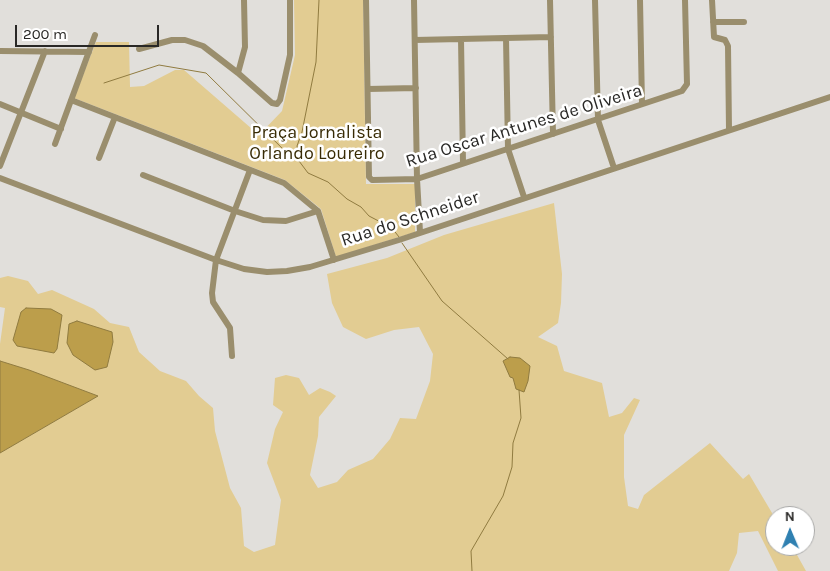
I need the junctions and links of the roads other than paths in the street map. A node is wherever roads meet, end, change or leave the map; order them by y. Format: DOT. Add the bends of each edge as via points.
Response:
graph roads {
  1 [pos="244,0"];
  2 [pos="290,0"];
  3 [pos="366,0"];
  4 [pos="414,0"];
  5 [pos="550,0"];
  6 [pos="594,0"];
  7 [pos="640,0"];
  8 [pos="685,0"];
  9 [pos="712,0"];
  10 [pos="713,22"];
  11 [pos="744,22"];
  12 [pos="95,35"];
  13 [pos="551,37"];
  14 [pos="506,38"];
  15 [pos="461,39"];
  16 [pos="415,40"];
  17 [pos="139,49"];
  18 [pos="0,51"];
  19 [pos="44,51"];
  20 [pos="89,52"];
  21 [pos="238,73"];
  22 [pos="416,88"];
  23 [pos="368,89"];
  24 [pos="830,97"];
  25 [pos="71,100"];
  26 [pos="0,104"];
  27 [pos="642,104"];
  28 [pos="21,112"];
  29 [pos="115,118"];
  30 [pos="598,120"];
  31 [pos="61,129"];
  32 [pos="729,130"];
  33 [pos="553,134"];
  34 [pos="55,144"];
  35 [pos="508,149"];
  36 [pos="99,158"];
  37 [pos="463,163"];
  38 [pos="0,166"];
  39 [pos="614,168"];
  40 [pos="250,170"];
  41 [pos="143,176"];
  42 [pos="0,178"];
  43 [pos="417,179"];
  44 [pos="524,198"];
  45 [pos="235,211"];
  46 [pos="318,211"];
  47 [pos="420,232"];
  48 [pos="216,260"];
  49 [pos="334,260"];
  50 [pos="232,356"];
  1 -- 21 [label="street" via="245,47"];
  2 -- 21 [label="street" via="290,55 280,100 277,104 272,103"];
  3 -- 23 [label="street"];
  4 -- 16 [label="street"];
  5 -- 13 [label="street"];
  6 -- 30 [label="street"];
  7 -- 27 [label="street"];
  8 -- 27 [label="street, Rua Oscar Antunes de Oliveira" via="686,88"];
  9 -- 10 [label="street"];
  10 -- 11 [label="street"];
  10 -- 32 [label="street" via="714,37 725,40 728,46"];
  12 -- 20 [label="street"];
  13 -- 14 [label="street"];
  13 -- 33 [label="street"];
  14 -- 15 [label="street"];
  14 -- 35 [label="street"];
  15 -- 16 [label="street"];
  15 -- 37 [label="street"];
  16 -- 22 [label="street"];
  17 -- 21 [label="street" via="172,40 186,40 203,46"];
  18 -- 19 [label="street"];
  19 -- 20 [label="street"];
  19 -- 28 [label="street"];
  20 -- 25 [label="street"];
  22 -- 23 [label="street"];
  22 -- 43 [label="street"];
  23 -- 43 [label="street, Rua Oscar Antunes de Oliveira" via="370,179"];
  24 -- 32 [label="street, Rua do Schneider"];
  25 -- 29 [label="street"];
  25 -- 31 [label="street"];
  26 -- 28 [label="street"];
  27 -- 30 [label="street, Rua Oscar Antunes de Oliveira"];
  28 -- 31 [label="street"];
  28 -- 38 [label="street"];
  29 -- 36 [label="street"];
  29 -- 40 [label="street"];
  30 -- 33 [label="street, Rua Oscar Antunes de Oliveira"];
  30 -- 39 [label="street"];
  31 -- 34 [label="street"];
  32 -- 39 [label="street, Rua do Schneider"];
  33 -- 35 [label="street, Rua Oscar Antunes de Oliveira"];
  35 -- 37 [label="street, Rua Oscar Antunes de Oliveira"];
  35 -- 44 [label="street"];
  37 -- 43 [label="street, Rua Oscar Antunes de Oliveira"];
  39 -- 44 [label="street, Rua do Schneider"];
  40 -- 45 [label="street"];
  40 -- 46 [label="street" via="284,183"];
  41 -- 45 [label="street"];
  42 -- 48 [label="street, Rua do Schneider"];
  43 -- 47 [label="street"];
  44 -- 47 [label="street, Rua do Schneider"];
  45 -- 46 [label="street" via="263,220 286,221"];
  45 -- 48 [label="street"];
  46 -- 49 [label="street"];
  47 -- 49 [label="street, Rua do Schneider"];
  48 -- 49 [label="street, Rua do Schneider" via="267,272 288,271"];
  48 -- 50 [label="street" via="213,302 230,328"];
}
